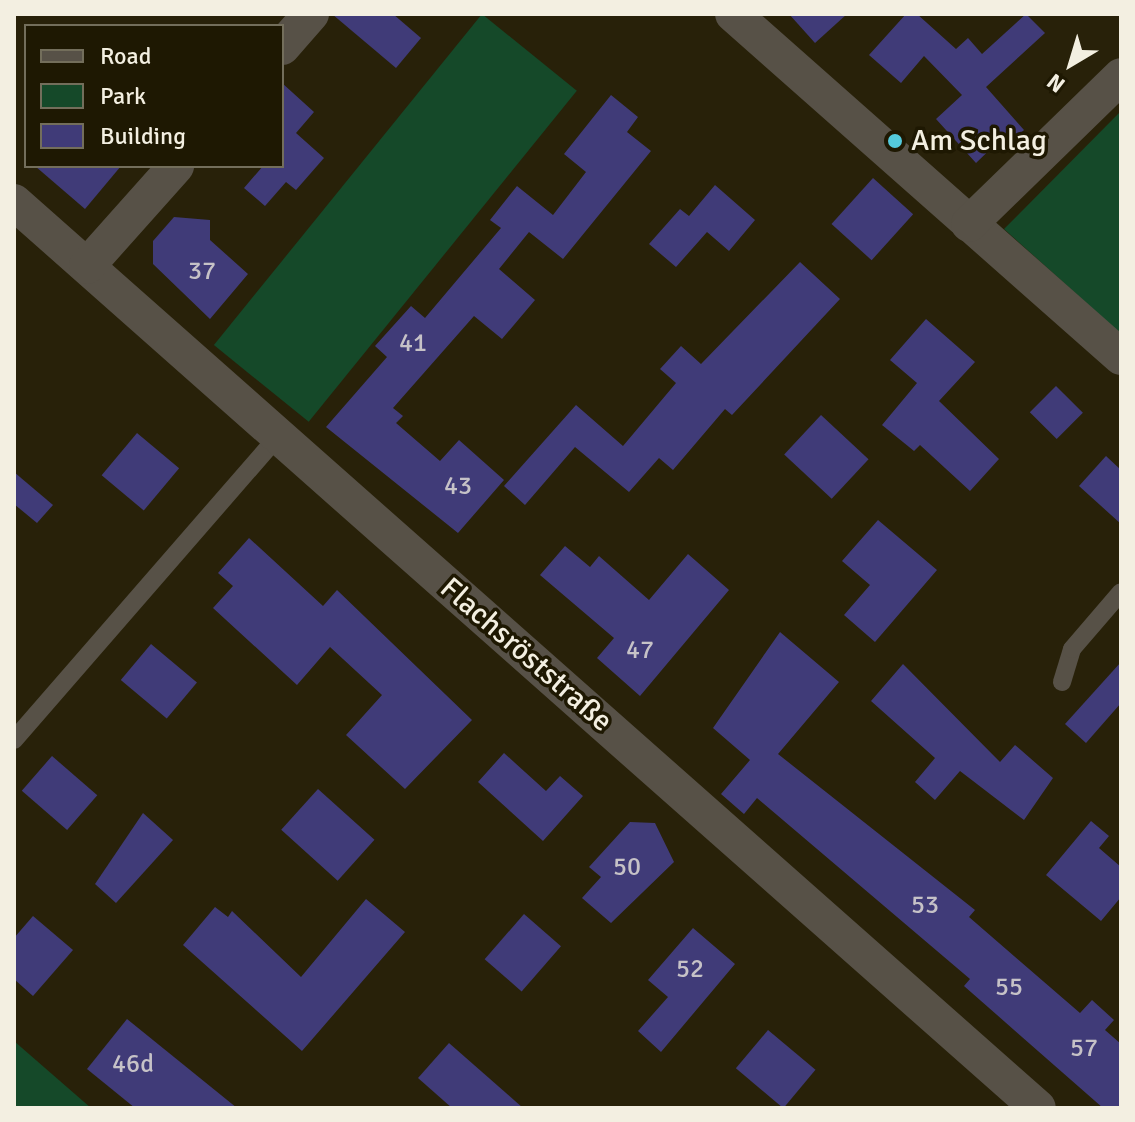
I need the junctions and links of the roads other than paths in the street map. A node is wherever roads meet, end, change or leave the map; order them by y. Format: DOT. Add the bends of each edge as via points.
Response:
graph roads {
  1 [pos="311,14"];
  2 [pos="733,14"];
  3 [pos="284,45"];
  4 [pos="1121,76"];
  5 [pos="174,168"];
  6 [pos="14,202"];
  7 [pos="969,224"];
  8 [pos="87,266"];
  9 [pos="1121,357"];
  10 [pos="278,436"];
  11 [pos="1121,592"];
  12 [pos="1062,682"];
  13 [pos="14,740"];
  14 [pos="1038,1108"];
  1 -- 3 [label="street"];
  2 -- 7 [label="street"];
  4 -- 7 [label="street"];
  5 -- 8 [label="street"];
  6 -- 8 [label="street, Flachsröststraße"];
  7 -- 9 [label="street"];
  8 -- 10 [label="street, Flachsröststraße"];
  10 -- 13 [label="lane"];
  10 -- 14 [label="street, Flachsröststraße"];
  11 -- 12 [label="lane" via="1072,649"];
}
